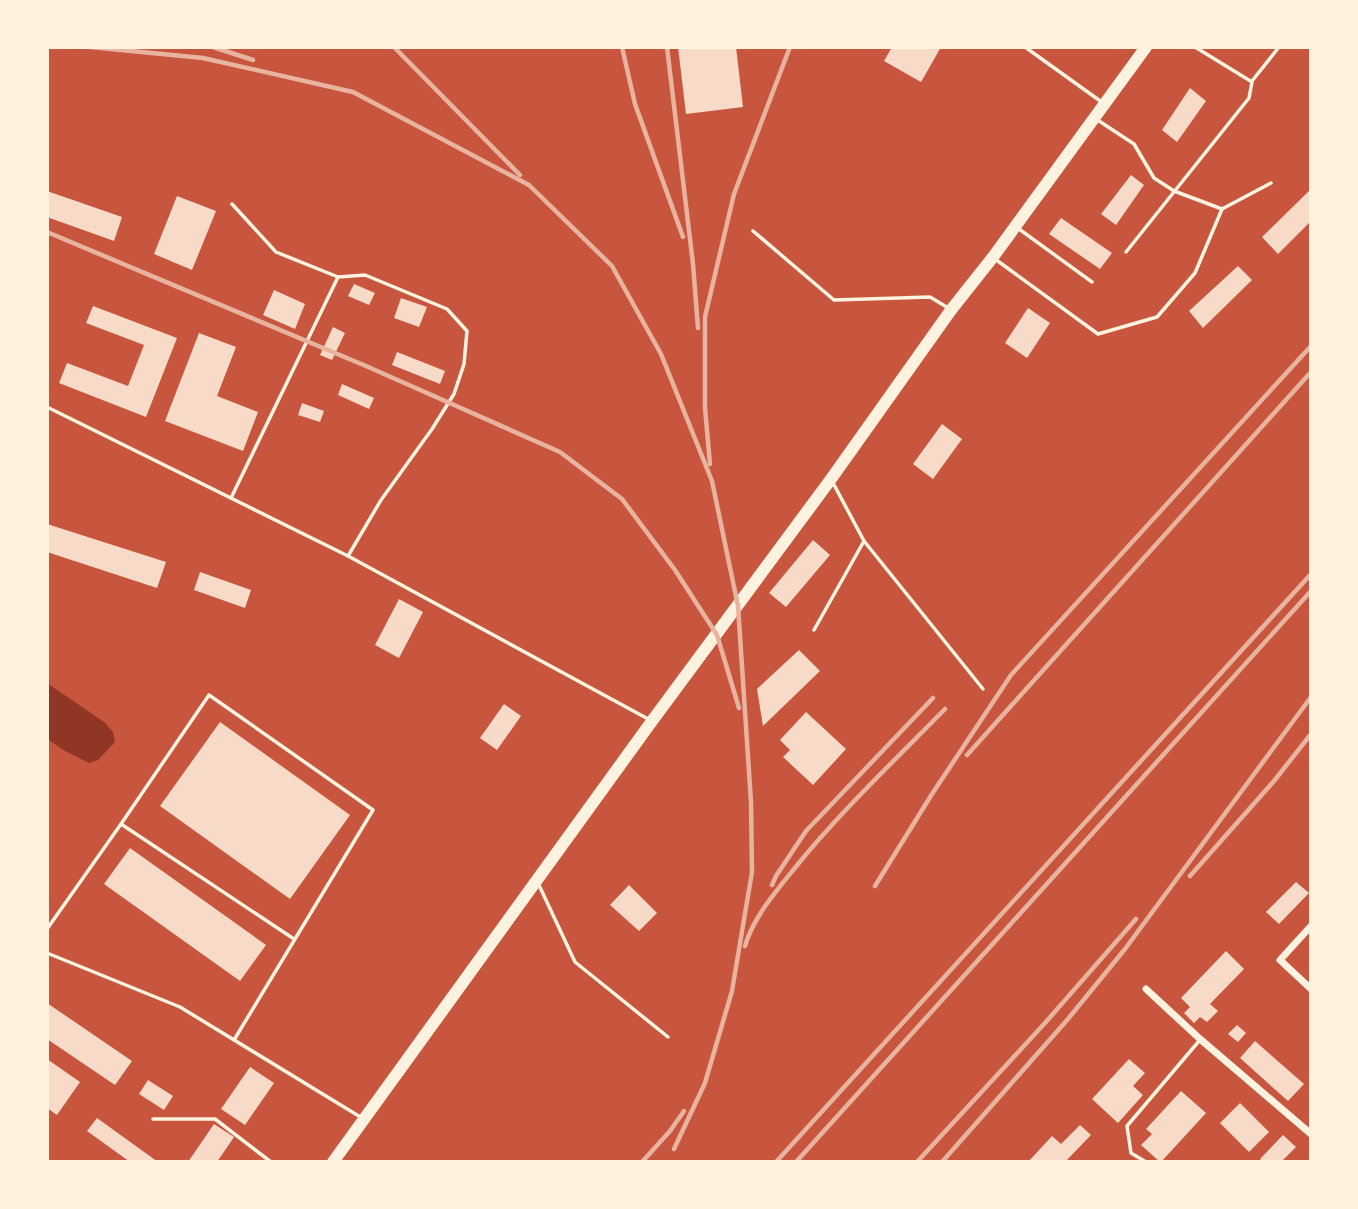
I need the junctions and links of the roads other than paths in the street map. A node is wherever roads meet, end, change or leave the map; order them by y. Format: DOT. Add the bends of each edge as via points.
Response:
graph roads {
  1 [pos="1025,47"];
  2 [pos="1146,47"];
  3 [pos="1195,47"];
  4 [pos="1279,47"];
  5 [pos="1252,82"];
  6 [pos="1104,104"];
  7 [pos="1094,117"];
  8 [pos="1271,183"];
  9 [pos="1174,191"];
  10 [pos="232,204"];
  11 [pos="1222,209"];
  12 [pos="1014,226"];
  13 [pos="753,231"];
  14 [pos="1126,252"];
  15 [pos="993,257"];
  16 [pos="338,277"];
  17 [pos="1092,282"];
  18 [pos="951,310"];
  19 [pos="47,407"];
  20 [pos="831,479"];
  21 [pos="231,498"];
  22 [pos="864,541"];
  23 [pos="348,556"];
  24 [pos="814,631"];
  25 [pos="983,689"];
  26 [pos="652,721"];
  27 [pos="121,824"];
  28 [pos="538,881"];
  29 [pos="1311,926"];
  30 [pos="47,929"];
  31 [pos="294,939"];
  32 [pos="47,953"];
  33 [pos="1146,989"];
  34 [pos="1311,989"];
  35 [pos="668,1037"];
  36 [pos="1200,1039"];
  37 [pos="234,1040"];
  38 [pos="153,1119"];
  39 [pos="364,1119"];
  40 [pos="1311,1134"];
  41 [pos="271,1162"];
  42 [pos="332,1162"];
  43 [pos="1146,1162"];
  1 -- 6 [label="lane"];
  2 -- 6 [label="main road"];
  3 -- 5 [label="lane"];
  4 -- 5 [label="lane"];
  5 -- 9 [label="lane" via="1249,98"];
  6 -- 7 [label="main road"];
  7 -- 9 [label="lane" via="1134,144 1154,178"];
  7 -- 12 [label="main road"];
  8 -- 11 [label="lane"];
  9 -- 11 [label="lane"];
  9 -- 14 [label="lane"];
  10 -- 16 [label="lane" via="276,252"];
  11 -- 15 [label="lane" via="1195,272 1157,317 1098,334"];
  12 -- 15 [label="main road"];
  12 -- 17 [label="lane"];
  13 -- 18 [label="lane" via="834,300 930,297"];
  15 -- 18 [label="main road"];
  16 -- 21 [label="lane"];
  16 -- 23 [label="lane" via="365,275 447,309 467,331 464,364 454,394"];
  18 -- 20 [label="main road"];
  19 -- 21 [label="lane"];
  20 -- 22 [label="lane"];
  20 -- 26 [label="main road"];
  21 -- 23 [label="lane"];
  22 -- 24 [label="lane"];
  22 -- 25 [label="lane"];
  23 -- 26 [label="lane"];
  26 -- 28 [label="main road"];
  27 -- 30 [label="lane"];
  27 -- 31 [label="lane"];
  27 -- 31 [label="lane" via="209,695 373,810"];
  28 -- 35 [label="lane" via="575,962"];
  28 -- 39 [label="main road"];
  29 -- 34 [label="street" via="1280,960"];
  31 -- 37 [label="lane"];
  32 -- 37 [label="lane" via="180,1007"];
  33 -- 36 [label="street"];
  36 -- 40 [label="street"];
  36 -- 43 [label="lane" via="1127,1125 1131,1153"];
  37 -- 39 [label="lane"];
  38 -- 41 [label="lane" via="215,1119"];
  39 -- 42 [label="main road"];
}
